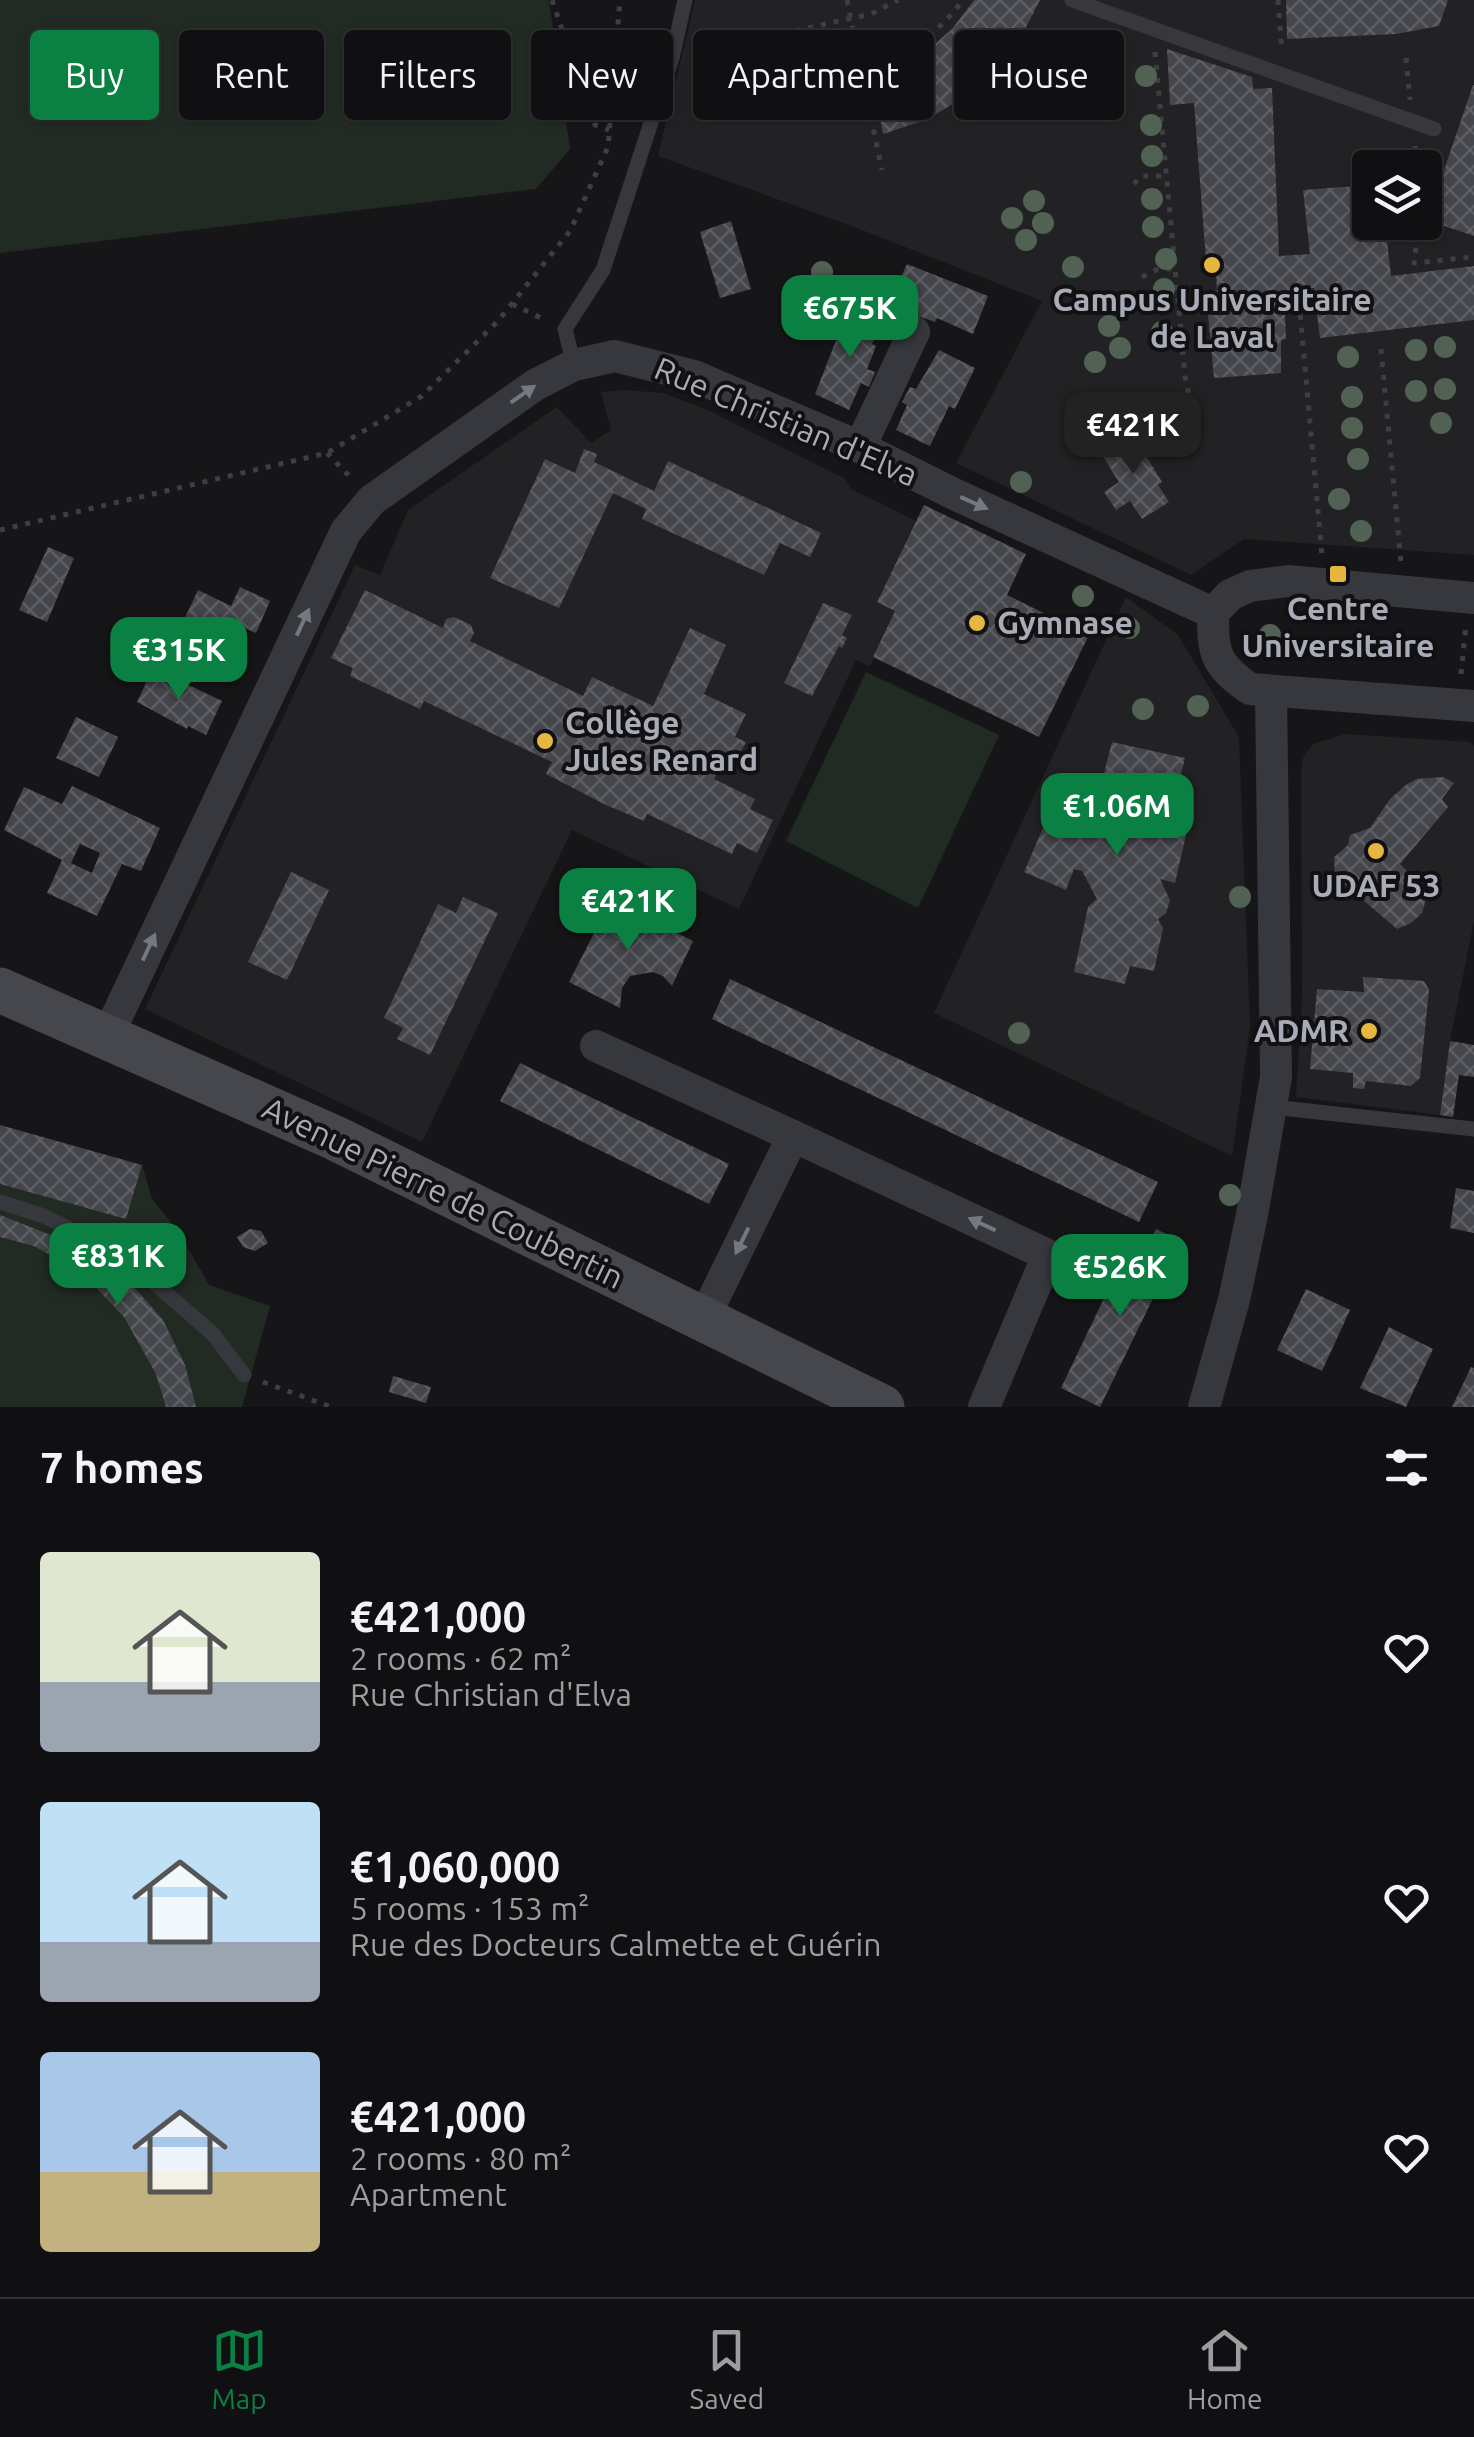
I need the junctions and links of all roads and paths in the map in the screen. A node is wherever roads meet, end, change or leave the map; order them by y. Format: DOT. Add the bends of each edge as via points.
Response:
graph roads {
  1 [pos="552,0"];
  2 [pos="620,0"];
  3 [pos="685,0"];
  4 [pos="848,0"];
  5 [pos="898,0"];
  6 [pos="963,0"];
  7 [pos="1072,0"];
  8 [pos="1278,0"];
  9 [pos="851,18"];
  10 [pos="1153,29"];
  11 [pos="853,30"];
  12 [pos="934,34"];
  13 [pos="673,54"];
  14 [pos="673,58"];
  15 [pos="1284,76"];
  16 [pos="652,120"];
  17 [pos="871,120"];
  18 [pos="1434,129"];
  19 [pos="610,130"];
  20 [pos="1437,150"];
  21 [pos="882,170"];
  22 [pos="1166,176"];
  23 [pos="1134,184"];
  24 [pos="1417,240"];
  25 [pos="1474,257"];
  26 [pos="1175,268"];
  27 [pos="1142,277"];
  28 [pos="1298,289"];
  29 [pos="512,304"];
  30 [pos="565,328"];
  31 [pos="914,332"];
  32 [pos="1381,349"];
  33 [pos="574,365"];
  34 [pos="1191,406"];
  35 [pos="860,447"];
  36 [pos="0,530"];
  37 [pos="1324,584"];
  38 [pos="1404,591"];
  39 [pos="1471,598"];
  40 [pos="1213,613"];
  41 [pos="1271,692"];
  42 [pos="1466,705"];
  43 [pos="0,990"];
  44 [pos="108,1036"];
  45 [pos="596,1046"];
  46 [pos="1272,1107"];
  47 [pos="1474,1130"];
  48 [pos="793,1136"];
  49 [pos="0,1202"];
  50 [pos="703,1320"];
  51 [pos="244,1375"];
  52 [pos="331,1407"];
  53 [pos="882,1407"];
  54 [pos="984,1407"];
  55 [pos="1204,1407"];
  1 -- 19 [label="path" via="595,125"];
  2 -- 19 [label="path"];
  3 -- 13 [label="lane"];
  4 -- 9 [label="path"];
  5 -- 9 [label="path"];
  6 -- 12 [label="path"];
  7 -- 10 [label="lane"];
  8 -- 15 [label="path"];
  9 -- 11 [label="path"];
  9 -- 14 [label="path"];
  10 -- 15 [label="lane"];
  10 -- 22 [label="path"];
  15 -- 18 [label="lane"];
  16 -- 30 [label="lane" via="603,270"];
  17 -- 21 [label="path"];
  18 -- 20 [label="path"];
  19 -- 29 [label="path" via="570,231"];
  22 -- 23 [label="path" via="1142,176"];
  22 -- 26 [label="path"];
  24 -- 25 [label="path" via="1414,263"];
  26 -- 27 [label="path"];
  26 -- 34 [label="path"];
  28 -- 37 [label="path"];
  29 -- 30 [label="path"];
  29 -- 36 [label="path" via="422,396 327,454"];
  30 -- 33 [label="lane"];
  31 -- 35 [label="street"];
  32 -- 38 [label="path"];
  33 -- 35 [label="street, Rue Christian d'Elva" via="615,356 694,376"];
  44 -- 33 [label="street, Rue Christian d'Elva, one-way" via="346,532 372,500 535,385"];
  35 -- 40 [label="street, Rue Christian d'Elva, one-way"];
  37 -- 38 [label="street"];
  37 -- 40 [label="street" via="1250,586"];
  38 -- 39 [label="street"];
  39 -- 42 [label="path"];
  40 -- 41 [label="street" via="1214,652 1221,663 1250,688"];
  41 -- 42 [label="street"];
  41 -- 46 [label="street"];
  43 -- 44 [label="street, Avenue Pierre de Coubertin"];
  44 -- 50 [label="street, Avenue Pierre de Coubertin" via="335,1138"];
  45 -- 48 [label="street"];
  46 -- 47 [label="lane"];
  46 -- 55 [label="street" via="1234,1300"];
  48 -- 50 [label="street, one-way"];
  54 -- 48 [label="street, one-way" via="1048,1256"];
  49 -- 51 [label="lane" via="123,1256 213,1334"];
  50 -- 53 [label="street, Avenue Pierre de Coubertin"];
  51 -- 52 [label="path"];
}
